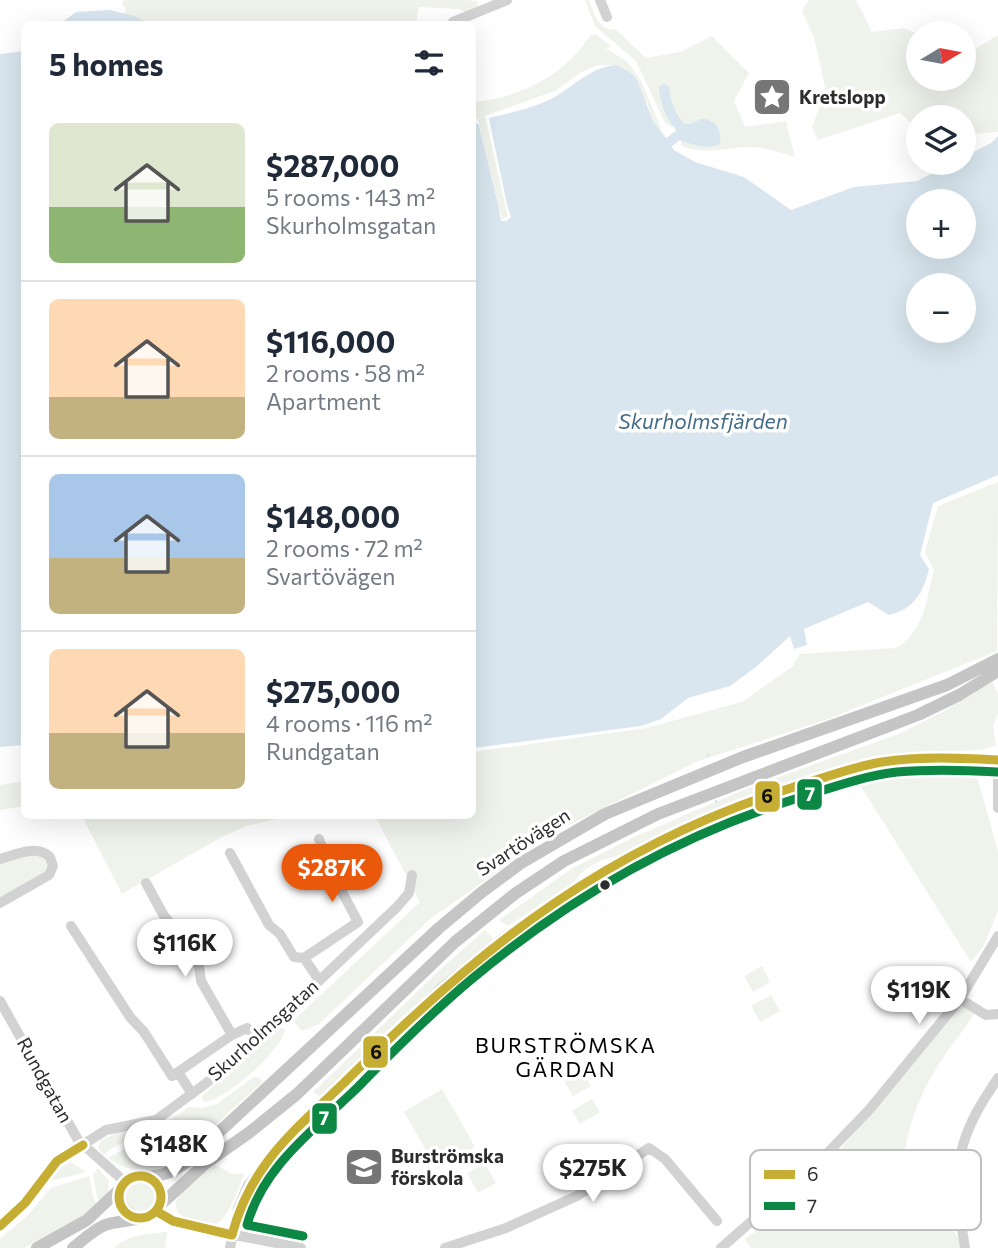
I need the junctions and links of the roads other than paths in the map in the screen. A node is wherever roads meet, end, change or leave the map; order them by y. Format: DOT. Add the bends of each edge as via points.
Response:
graph roads {
  1 [pos="507,0"];
  2 [pos="600,0"];
  3 [pos="607,16"];
  4 [pos="455,21"];
  5 [pos="997,664"];
  6 [pos="979,676"];
  7 [pos="998,760"];
  8 [pos="998,808"];
  9 [pos="319,839"];
  10 [pos="230,853"];
  11 [pos="0,859"];
  12 [pos="412,874"];
  13 [pos="146,883"];
  14 [pos="0,903"];
  15 [pos="71,926"];
  16 [pos="348,929"];
  17 [pos="998,936"];
  18 [pos="358,943"];
  19 [pos="304,958"];
  20 [pos="319,980"];
  21 [pos="960,999"];
  22 [pos="0,1002"];
  23 [pos="998,1014"];
  24 [pos="232,1035"];
  25 [pos="258,1038"];
  26 [pos="178,1072"];
  27 [pos="998,1078"];
  28 [pos="192,1094"];
  29 [pos="83,1146"];
  30 [pos="830,1150"];
  31 [pos="962,1150"];
  32 [pos="146,1177"];
  33 [pos="123,1185"];
  34 [pos="158,1208"];
  35 [pos="139,1218"];
  36 [pos="717,1221"];
  37 [pos="750,1223"];
  38 [pos="0,1226"];
  39 [pos="964,1230"];
  40 [pos="232,1235"];
  41 [pos="37,1248"];
  42 [pos="73,1248"];
  43 [pos="230,1248"];
  44 [pos="301,1248"];
  45 [pos="445,1248"];
  46 [pos="721,1248"];
  47 [pos="965,1248"];
  1 -- 4 [label="street"];
  2 -- 3 [label="street"];
  5 -- 6 [label="main road, Svartövägen"];
  6 -- 32 [label="main road, Svartövägen" via="743,757 643,797 604,814 521,863 439,928 188,1161 171,1172"];
  6 -- 34 [label="main road, Svartövägen" via="959,695 918,715 658,814 564,861 456,942 297,1094 206,1163"];
  7 -- 8 [label="street"];
  7 -- 40 [label="street" via="884,762 857,767 726,812 607,869 499,941 440,989 293,1131 248,1185"];
  9 -- 16 [label="street" via="358,920"];
  10 -- 19 [label="street" via="269,925 294,957"];
  11 -- 14 [label="street" via="34,850 50,857 53,866 49,875"];
  12 -- 18 [label="street, Skurholmsgatan" via="409,893"];
  13 -- 24 [label="street" via="200,965 201,981"];
  15 -- 26 [label="street" via="172,1076"];
  16 -- 18 [label="street"];
  16 -- 19 [label="street"];
  17 -- 21 [label="street"];
  18 -- 20 [label="street, Skurholmsgatan"];
  19 -- 20 [label="street"];
  20 -- 25 [label="street, Skurholmsgatan"];
  21 -- 23 [label="street" via="986,1015"];
  21 -- 30 [label="street"];
  22 -- 29 [label="street, Rundgatan"];
  24 -- 25 [label="street" via="247,1028"];
  24 -- 26 [label="street"];
  25 -- 28 [label="street, Skurholmsgatan"];
  26 -- 28 [label="street"];
  27 -- 31 [label="street" via="976,1112"];
  28 -- 29 [label="street, Skurholmsgatan" via="156,1120 106,1130"];
  29 -- 33 [label="street, Rundgatan"];
  29 -- 38 [label="street, Skurholmsgatan" via="57,1161 25,1203"];
  32 -- 33 [label="main road" via="134,1177"];
  32 -- 34 [label="main road" via="159,1187"];
  33 -- 35 [label="main road" via="122,1208"];
  33 -- 41 [label="main road" via="88,1220"];
  34 -- 35 [label="main road"];
  34 -- 40 [label="street" via="173,1221"];
  35 -- 42 [label="main road" via="103,1226"];
  36 -- 45 [label="street" via="665,1159 649,1148 577,1196"];
  37 -- 46 [label="street"];
  39 -- 47 [label="street"];
  40 -- 43 [label="street"];
  40 -- 44 [label="street"];
}
